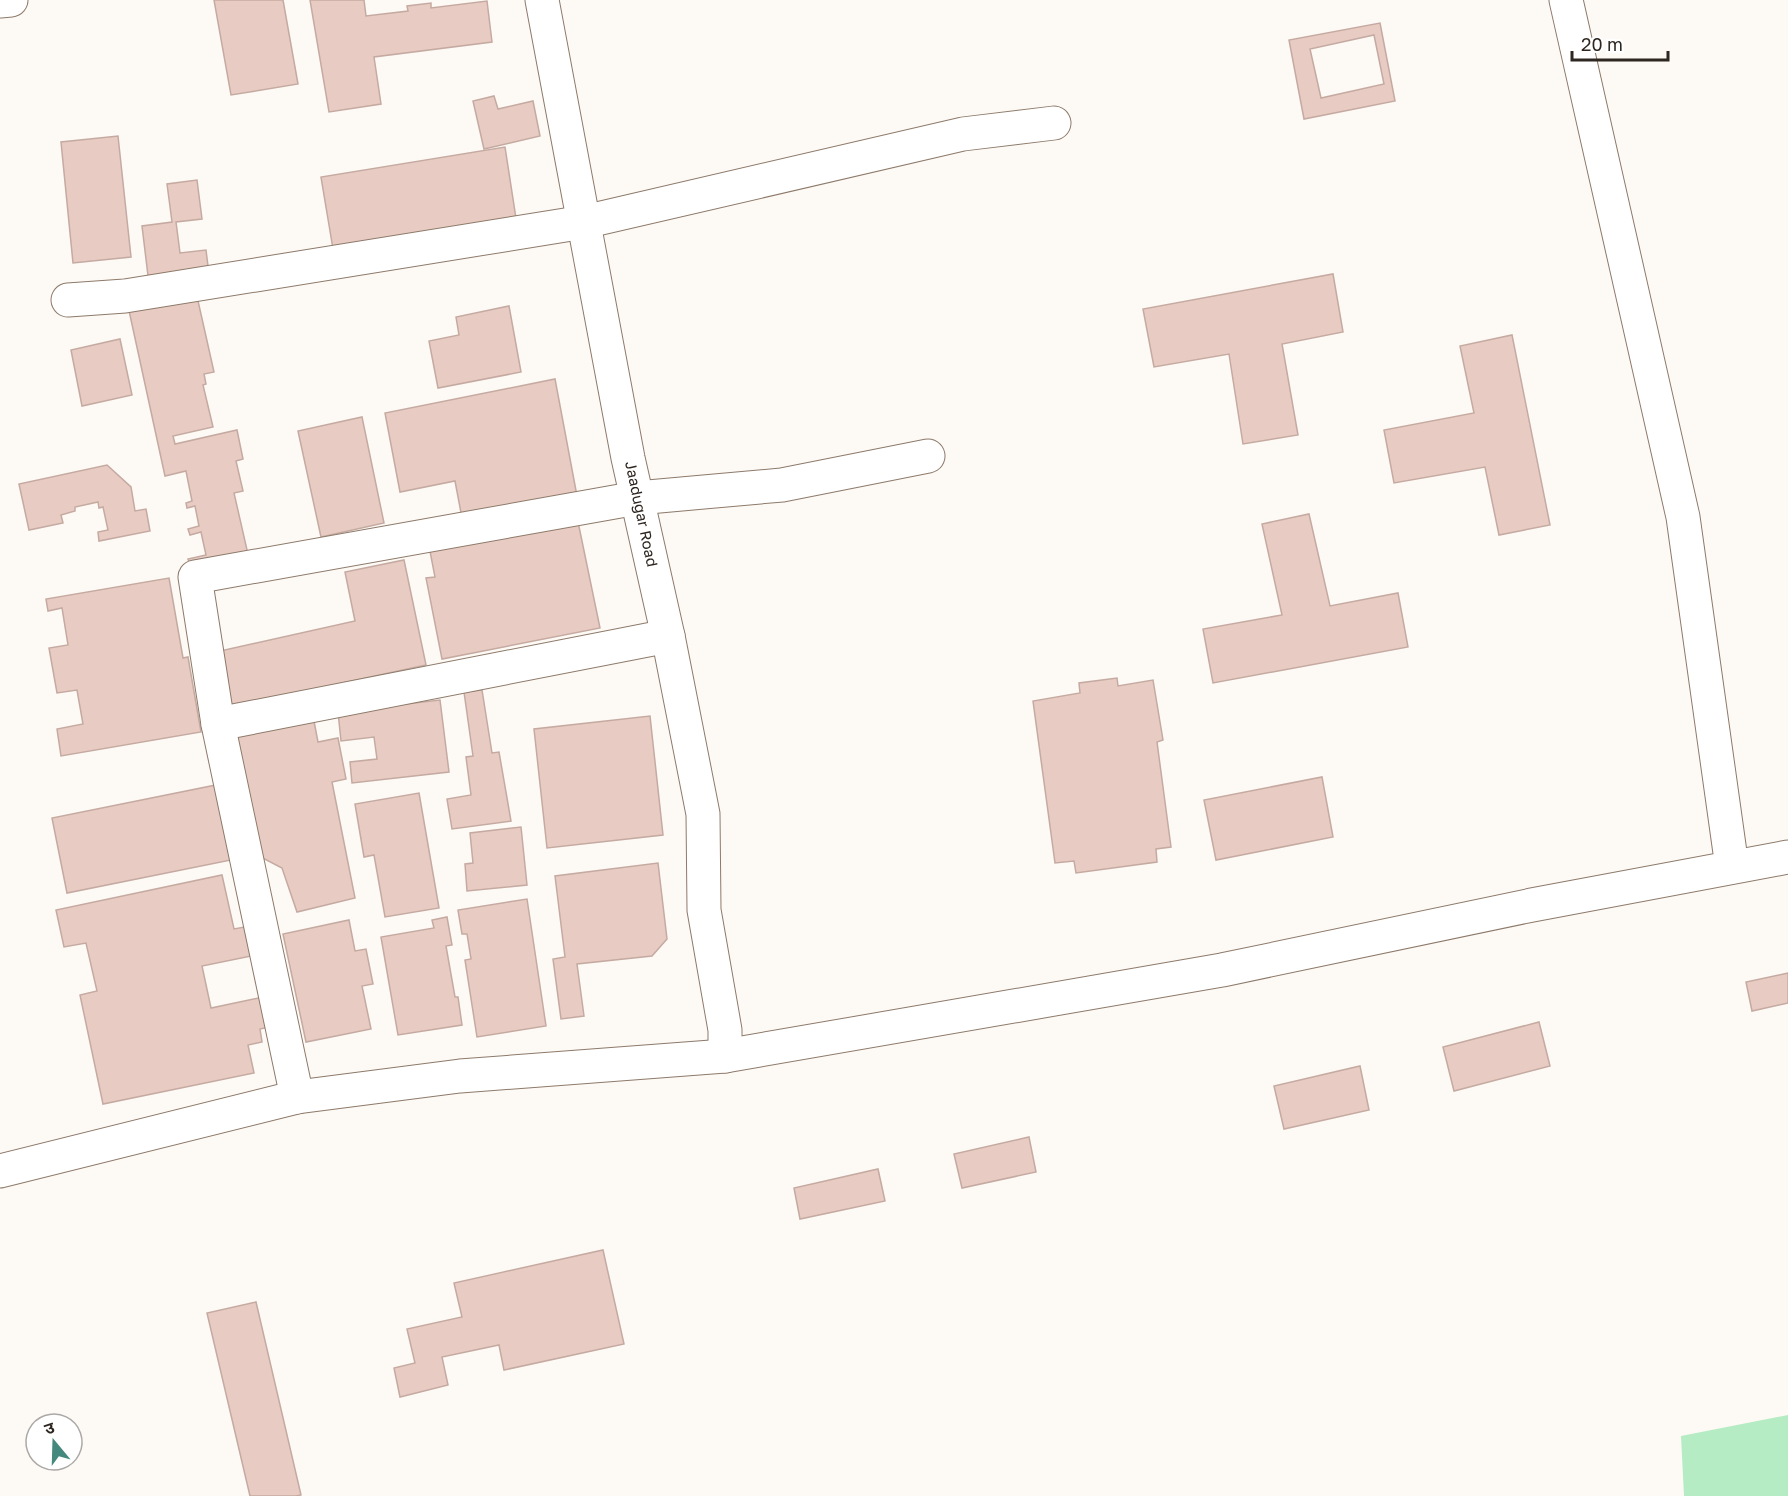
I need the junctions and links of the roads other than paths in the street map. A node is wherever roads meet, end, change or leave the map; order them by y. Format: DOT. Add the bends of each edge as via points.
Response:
graph roads {
  1 [pos="11,0"];
  2 [pos="542,0"];
  3 [pos="1566,0"];
  4 [pos="0,1"];
  5 [pos="1054,123"];
  6 [pos="584,222"];
  7 [pos="68,300"];
  8 [pos="928,456"];
  9 [pos="638,498"];
  10 [pos="668,636"];
  11 [pos="218,724"];
  12 [pos="1788,856"];
  13 [pos="1732,867"];
  14 [pos="725,1043"];
  15 [pos="297,1097"];
  16 [pos="0,1171"];
  1 -- 4 [label="street"];
  2 -- 6 [label="street, Jaadugar Road"];
  3 -- 13 [label="street" via="1683,517"];
  5 -- 6 [label="street" via="963,134"];
  6 -- 7 [label="street" via="124,296"];
  6 -- 9 [label="street, Jaadugar Road"];
  8 -- 9 [label="street" via="782,485"];
  9 -- 10 [label="street, Jaadugar Road"];
  9 -- 11 [label="street" via="195,577"];
  10 -- 11 [label="street"];
  10 -- 14 [label="street, Jaadugar Road" via="703,814 704,910"];
  11 -- 15 [label="street"];
  12 -- 13 [label="street"];
  13 -- 14 [label="street" via="1222,970"];
  14 -- 15 [label="street"];
  15 -- 16 [label="street"];
}
